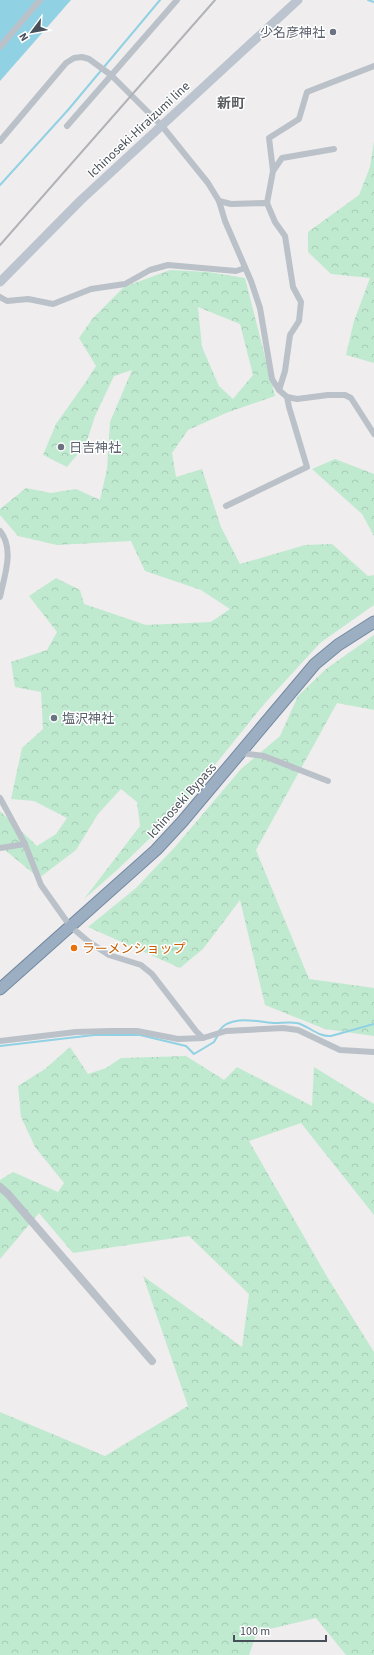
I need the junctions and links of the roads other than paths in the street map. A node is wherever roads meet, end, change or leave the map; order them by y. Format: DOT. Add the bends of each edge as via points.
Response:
graph roads {
  1 [pos="40,0"];
  2 [pos="177,0"];
  3 [pos="298,0"];
  4 [pos="0,47"];
  5 [pos="374,66"];
  6 [pos="108,73"];
  7 [pos="67,126"];
  8 [pos="162,126"];
  9 [pos="0,141"];
  10 [pos="334,149"];
  11 [pos="274,171"];
  12 [pos="219,201"];
  13 [pos="267,203"];
  14 [pos="244,268"];
  15 [pos="0,282"];
  16 [pos="0,297"];
  17 [pos="279,390"];
  18 [pos="287,397"];
  19 [pos="374,434"];
  20 [pos="226,506"];
  21 [pos="0,531"];
  22 [pos="0,597"];
  23 [pos="374,622"];
  24 [pos="241,753"];
  25 [pos="328,781"];
  26 [pos="0,798"];
  27 [pos="26,844"];
  28 [pos="0,848"];
  29 [pos="70,926"];
  30 [pos="0,989"];
  31 [pos="203,1038"];
  32 [pos="0,1041"];
  33 [pos="374,1052"];
  34 [pos="0,1187"];
  35 [pos="152,1360"];
  1 -- 4 [label="street"];
  2 -- 6 [label="street"];
  3 -- 8 [label="main road, Ichinoseki-Hiraizumi line"];
  5 -- 11 [label="street" via="307,92 299,119 269,138"];
  6 -- 7 [label="street"];
  6 -- 8 [label="street"];
  6 -- 9 [label="street" via="82,57 66,63"];
  8 -- 12 [label="street" via="208,183"];
  8 -- 15 [label="main road, Ichinoseki-Hiraizumi line" via="81,200"];
  10 -- 11 [label="street" via="282,158"];
  11 -- 13 [label="street"];
  12 -- 13 [label="street" via="231,204"];
  12 -- 14 [label="street" via="225,221 240,251"];
  13 -- 17 [label="street" via="274,222 284,236 293,287 301,302 299,321 290,335 285,371"];
  14 -- 16 [label="street" via="236,271 168,265 150,270 125,284 91,289 53,304 28,299 7,301"];
  14 -- 17 [label="street" via="260,308 272,380"];
  17 -- 18 [label="street"];
  18 -- 19 [label="street" via="297,399 345,395 352,398"];
  18 -- 20 [label="street" via="307,467"];
  21 -- 22 [label="street" via="4,536 8,560"];
  23 -- 24 [label="highway, Ichinoseki Bypass" via="338,645 315,664"];
  24 -- 25 [label="street" via="264,756"];
  24 -- 29 [label="highway, Ichinoseki Bypass" via="156,850"];
  26 -- 27 [label="street"];
  27 -- 28 [label="street"];
  27 -- 29 [label="street" via="41,885"];
  29 -- 30 [label="highway, Ichinoseki Bypass"];
  29 -- 31 [label="street" via="109,955 141,965 152,974"];
  31 -- 32 [label="street" via="178,1038 137,1031 110,1031 76,1032"];
  31 -- 33 [label="street" via="223,1032 283,1028 298,1030 340,1050"];
  34 -- 35 [label="street"];
}
